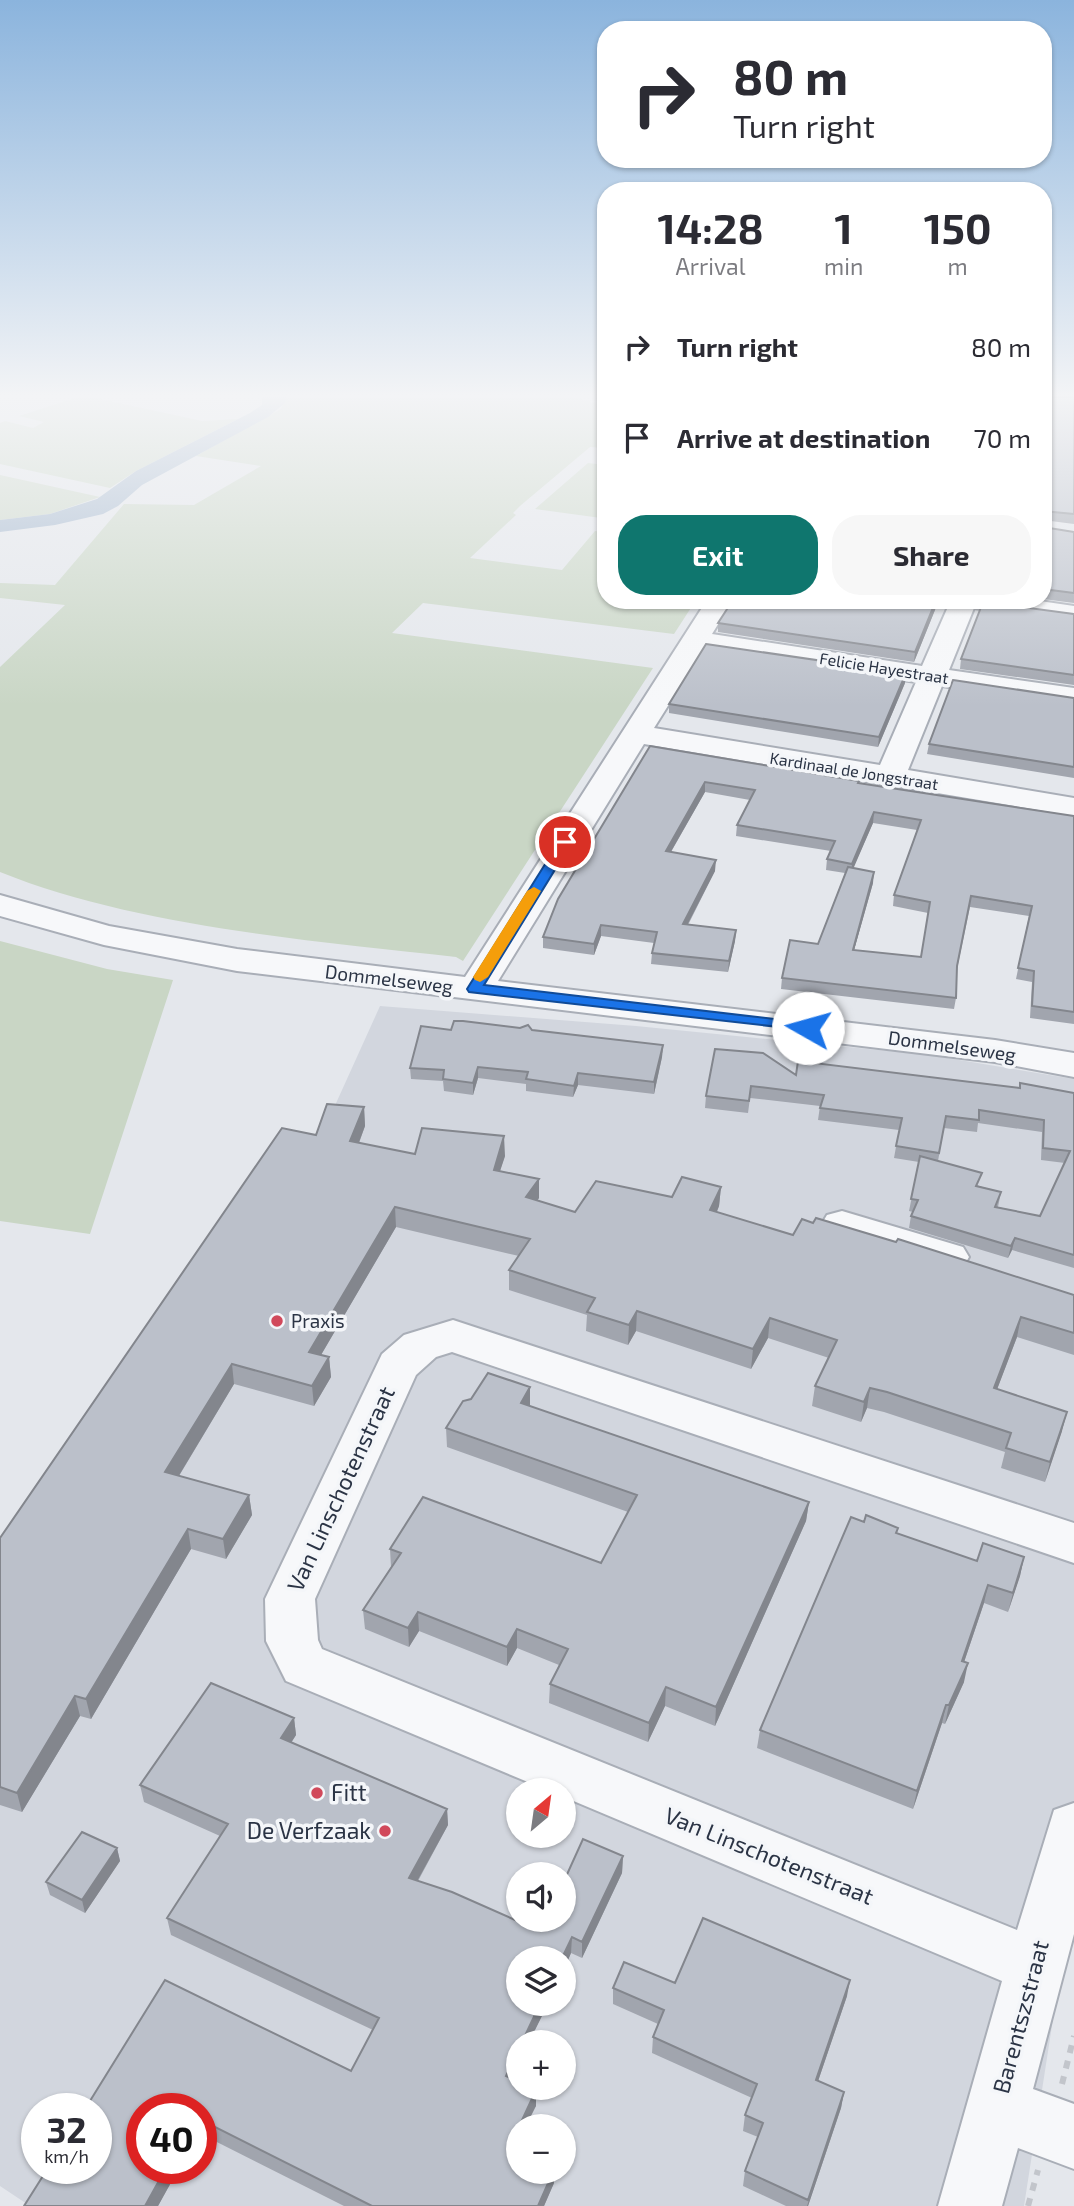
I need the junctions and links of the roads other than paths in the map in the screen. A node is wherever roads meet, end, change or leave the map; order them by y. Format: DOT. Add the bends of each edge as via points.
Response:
graph roads {
  1 [pos="714,609"];
  2 [pos="960,609"];
  3 [pos="1039,609"];
  4 [pos="1074,614"];
  5 [pos="694,640"];
  6 [pos="933,676"];
  7 [pos="1074,697"];
  8 [pos="635,734"];
  9 [pos="890,777"];
  10 [pos="1074,807"];
  11 [pos="0,905"];
  12 [pos="475,989"];
  13 [pos="1074,1065"];
  14 [pos="842,1225"];
  15 [pos="984,1268"];
  16 [pos="1074,1543"];
  17 [pos="1074,1828"];
  18 [pos="1035,1966"];
  19 [pos="996,2110"];
  20 [pos="1074,2137"];
  21 [pos="970,2206"];
  1 -- 5 [label="street"];
  2 -- 6 [label="street"];
  3 -- 4 [label="street"];
  5 -- 6 [label="street, Felicie Hayestraat"];
  5 -- 8 [label="street"];
  6 -- 7 [label="street, Felicie Hayestraat"];
  6 -- 9 [label="street"];
  8 -- 9 [label="street, Kardinaal de Jongstraat"];
  8 -- 12 [label="street"];
  9 -- 10 [label="street, Kardinaal de Jongstraat"];
  11 -- 12 [label="street, Dommelseweg" via="154,947"];
  12 -- 13 [label="street, Dommelseweg" via="995,1051"];
  14 -- 15 [label="street"];
  16 -- 18 [label="street, Van Linschotenstraat" via="453,1336 420,1346 398,1366 290,1599 292,1640 304,1665"];
  17 -- 18 [label="street, Barentszstraat"];
  18 -- 19 [label="street, Barentszstraat"];
  19 -- 20 [label="street"];
  19 -- 21 [label="street, Barentszstraat"];
}
